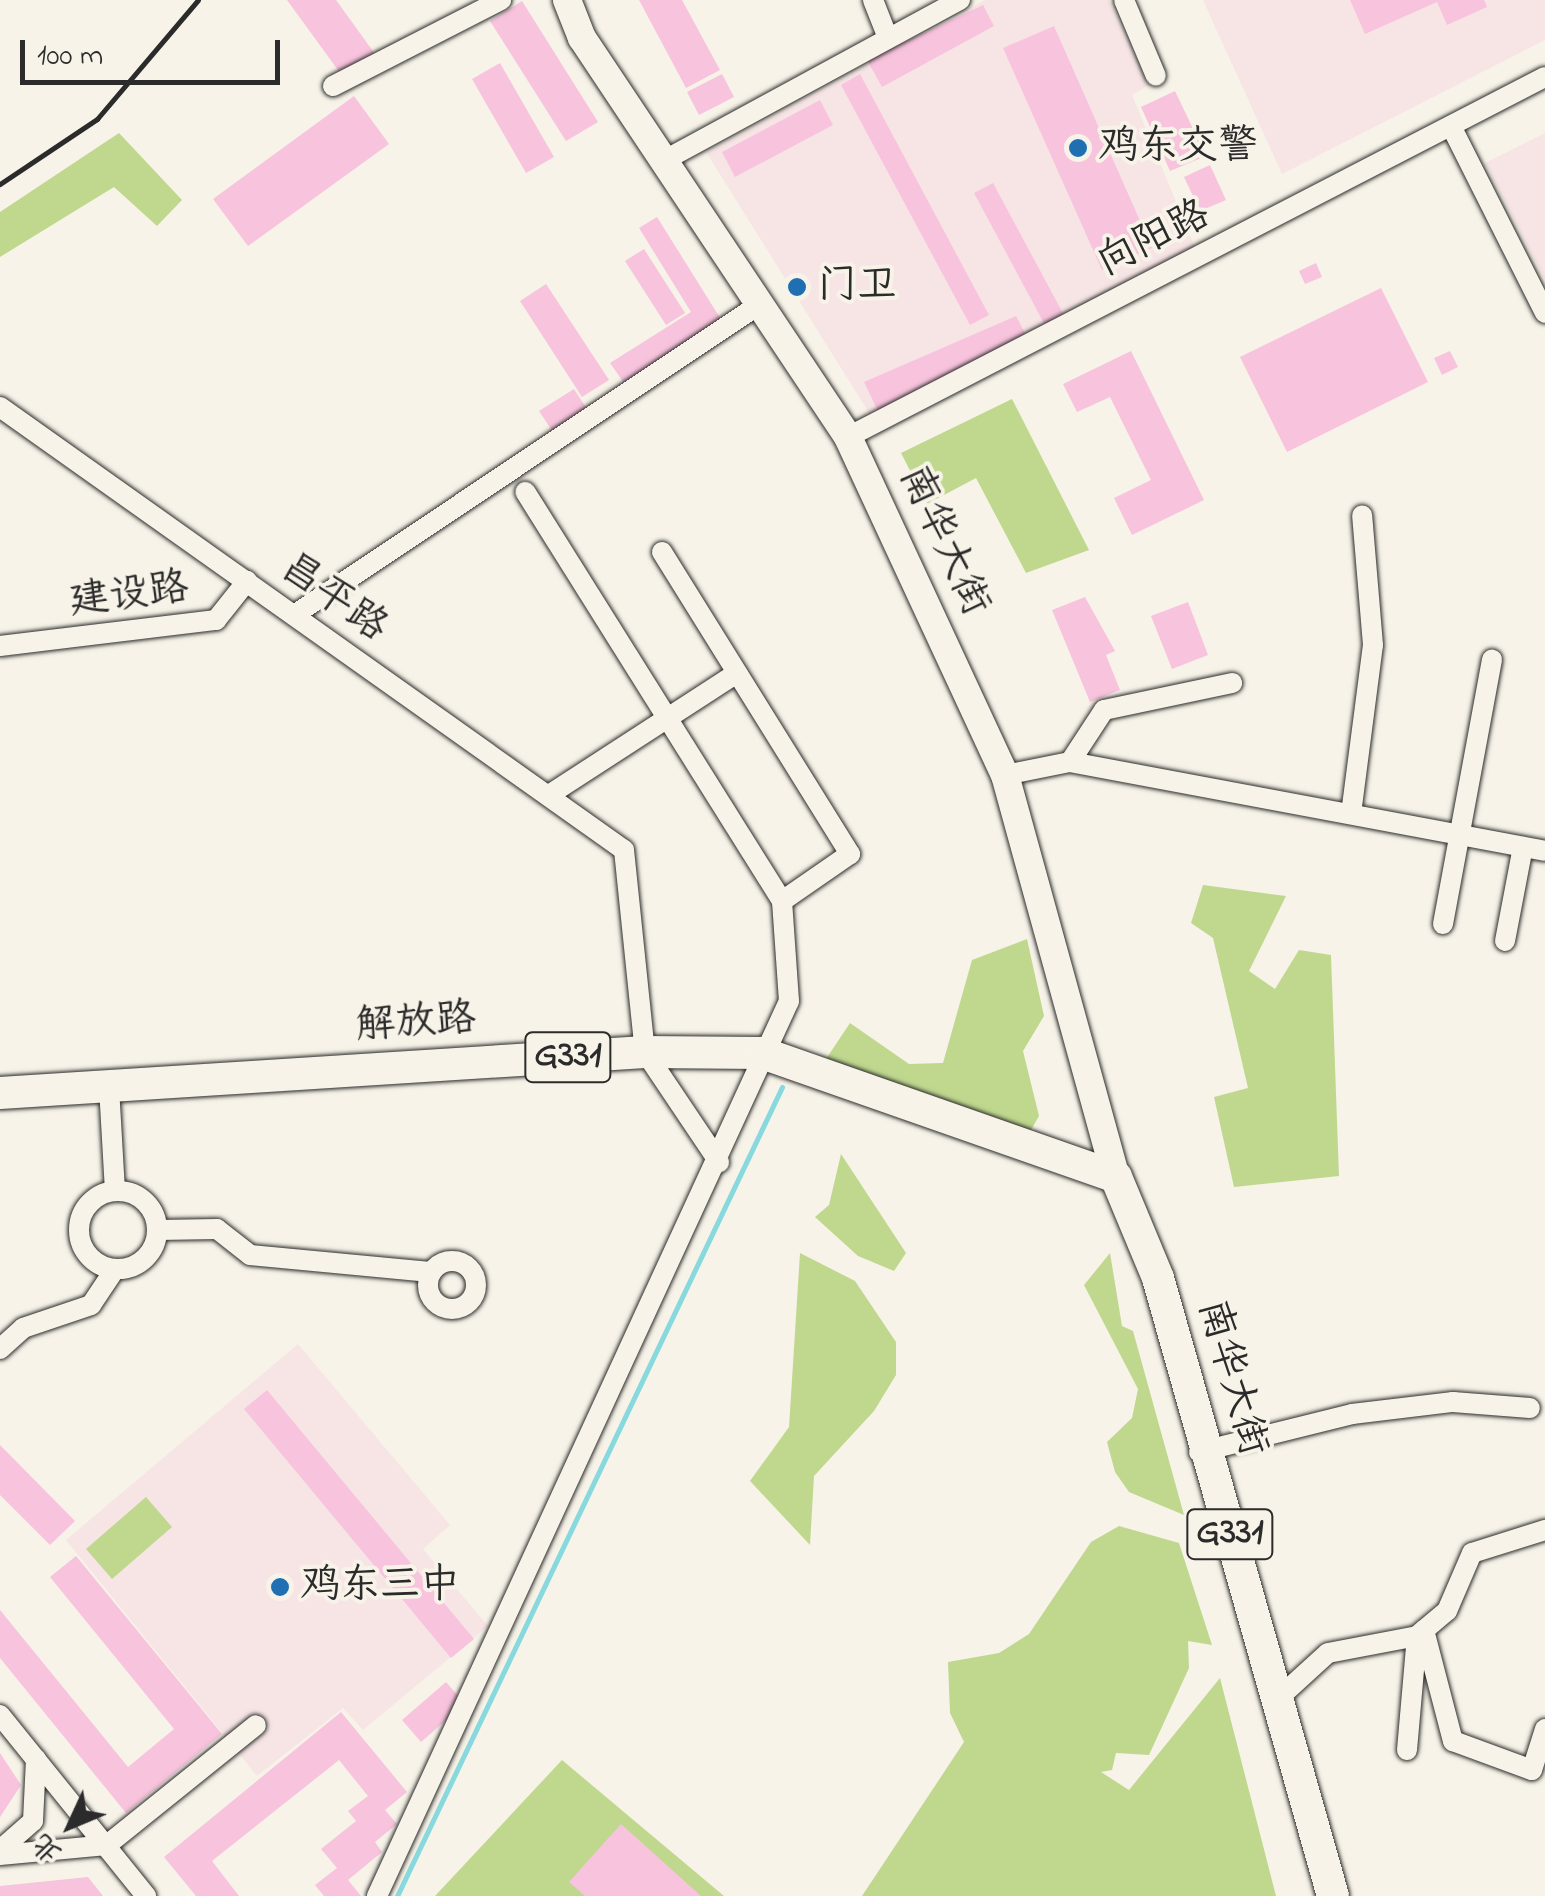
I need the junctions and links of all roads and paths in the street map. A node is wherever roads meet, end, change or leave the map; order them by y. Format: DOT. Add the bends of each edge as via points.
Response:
graph roads {
  1 [pos="501,0"];
  2 [pos="567,0"];
  3 [pos="873,0"];
  4 [pos="960,0"];
  5 [pos="1124,0"];
  6 [pos="888,38"];
  7 [pos="1156,76"];
  8 [pos="1545,77"];
  9 [pos="332,86"];
  10 [pos="1450,126"];
  11 [pos="664,160"];
  12 [pos="760,304"];
  13 [pos="1545,314"];
  14 [pos="0,407"];
  15 [pos="848,437"];
  16 [pos="526,492"];
  17 [pos="1362,515"];
  18 [pos="662,552"];
  19 [pos="247,581"];
  20 [pos="294,614"];
  21 [pos="0,646"];
  22 [pos="1492,660"];
  23 [pos="738,673"];
  24 [pos="1232,683"];
  25 [pos="667,718"];
  26 [pos="1070,762"];
  27 [pos="1006,776"];
  28 [pos="549,795"];
  29 [pos="1351,814"];
  30 [pos="1460,837"];
  31 [pos="1523,846"];
  32 [pos="1545,851"];
  33 [pos="782,901"];
  34 [pos="1444,924"];
  35 [pos="1505,942"];
  36 [pos="645,1052"];
  37 [pos="762,1053"];
  38 [pos="109,1087"];
  39 [pos="0,1093"];
  40 [pos="719,1162"];
  41 [pos="1116,1177"];
  42 [pos="114,1191"];
  43 [pos="158,1230"];
  44 [pos="114,1269"];
  45 [pos="430,1272"];
  46 [pos="0,1349"];
  47 [pos="1530,1408"];
  48 [pos="1200,1451"];
  49 [pos="1545,1530"];
  50 [pos="1421,1633"];
  51 [pos="1271,1705"];
  52 [pos="0,1715"];
  53 [pos="256,1725"];
  54 [pos="1545,1730"];
  55 [pos="1407,1750"];
  56 [pos="36,1759"];
  57 [pos="107,1846"];
  58 [pos="0,1852"];
  59 [pos="146,1896"];
  60 [pos="377,1896"];
  61 [pos="1315,1896"];
  62 [pos="1333,1896"];
  1 -- 9 [label="street"];
  2 -- 11 [label="main road, 南华大街" via="582,38"];
  3 -- 6 [label="street"];
  4 -- 6 [label="street"];
  5 -- 7 [label="street"];
  6 -- 11 [label="street"];
  8 -- 10 [label="street, 向阳路"];
  10 -- 13 [label="street"];
  10 -- 15 [label="street, 向阳路"];
  11 -- 12 [label="main road, 南华大街"];
  12 -- 15 [label="main road, 南华大街"];
  12 -- 20 [label="street"];
  14 -- 19 [label="street, 昌平路"];
  15 -- 27 [label="main road, 南华大街"];
  16 -- 25 [label="street"];
  17 -- 29 [label="street" via="1373,645"];
  18 -- 23 [label="street"];
  19 -- 20 [label="street, 昌平路"];
  19 -- 21 [label="street, 建设路" via="216,620"];
  20 -- 28 [label="street, 昌平路"];
  22 -- 30 [label="street"];
  23 -- 25 [label="street"];
  23 -- 33 [label="street" via="850,854"];
  24 -- 26 [label="street" via="1104,710"];
  25 -- 28 [label="street"];
  25 -- 33 [label="street"];
  26 -- 27 [label="street"];
  26 -- 29 [label="street"];
  27 -- 41 [label="main road, 南华大街"];
  28 -- 36 [label="street, 昌平路" via="624,850"];
  29 -- 30 [label="street"];
  30 -- 31 [label="street"];
  30 -- 34 [label="street"];
  31 -- 32 [label="street"];
  31 -- 35 [label="street"];
  33 -- 37 [label="street" via="789,1001"];
  36 -- 37 [label="highway, 解放路 / G331"];
  36 -- 38 [label="highway, 解放路 / G331"];
  36 -- 40 [label="street"];
  37 -- 40 [label="street"];
  37 -- 41 [label="highway, 解放路 / G331"];
  38 -- 39 [label="highway, 解放路 / G331"];
  38 -- 42 [label="street"];
  40 -- 60 [label="street"];
  41 -- 48 [label="highway, 南华大街 / G331" via="1136,1210"];
  42 -- 43 [label="street" via="149,1206"];
  42 -- 44 [label="street" via="92,1201 80,1235 91,1258"];
  43 -- 44 [label="street" via="149,1254"];
  43 -- 45 [label="street" via="218,1229 250,1255"];
  44 -- 46 [label="street" via="91,1304 23,1328"];
  47 -- 48 [label="street" via="1453,1402 1352,1414"];
  48 -- 51 [label="highway, 南华大街 / G331"];
  49 -- 50 [label="street" via="1472,1553 1447,1612"];
  50 -- 51 [label="street" via="1328,1652"];
  50 -- 54 [label="street" via="1453,1741 1532,1770"];
  50 -- 55 [label="street"];
  51 -- 61 [label="highway, 南华大街 / G331"];
  51 -- 62 [label="highway, 南华大街 / G331"];
  52 -- 56 [label="street"];
  53 -- 57 [label="street"];
  56 -- 57 [label="street"];
  56 -- 58 [label="street" via="33,1821"];
  57 -- 58 [label="street"];
  57 -- 59 [label="street"];
}
